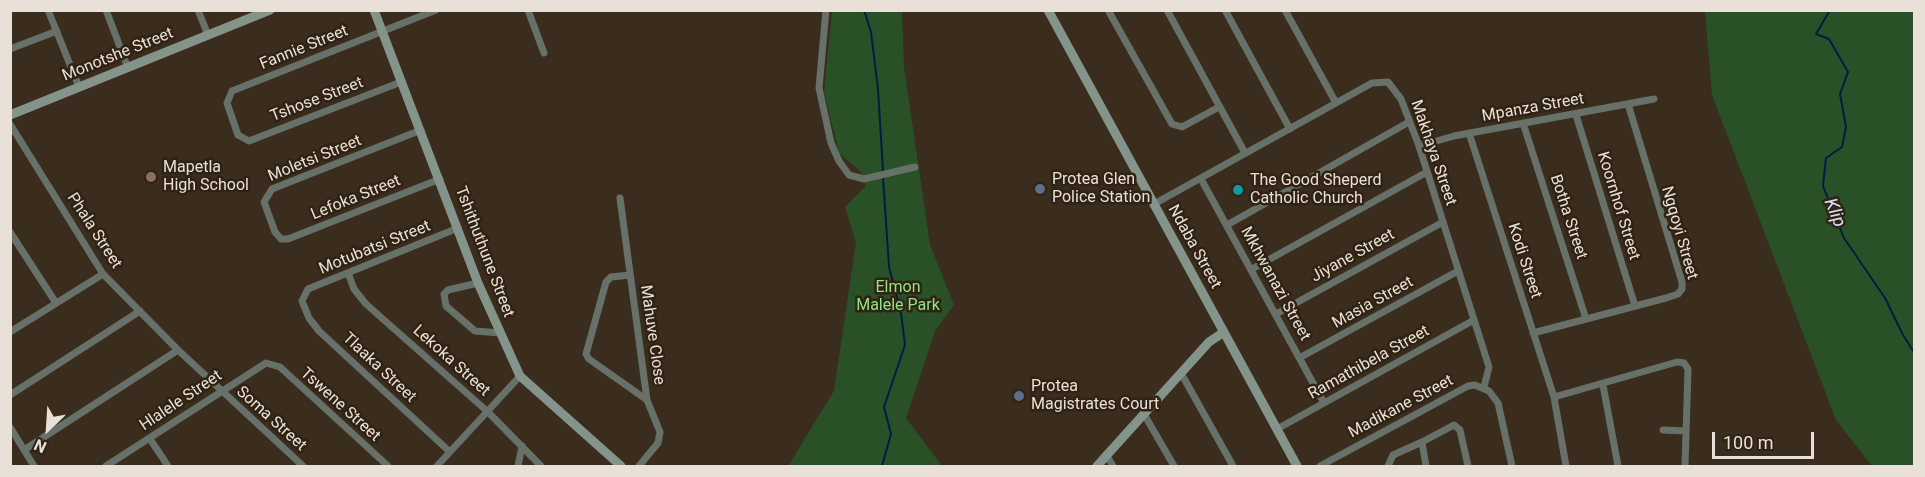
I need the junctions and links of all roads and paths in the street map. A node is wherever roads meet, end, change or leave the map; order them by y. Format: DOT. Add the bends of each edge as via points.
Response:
graph roads {
  1 [pos="48,10"];
  2 [pos="106,10"];
  3 [pos="198,10"];
  4 [pos="270,10"];
  5 [pos="374,10"];
  6 [pos="436,10"];
  7 [pos="528,10"];
  8 [pos="826,10"];
  9 [pos="1048,10"];
  10 [pos="1108,10"];
  11 [pos="1167,10"];
  12 [pos="1225,10"];
  13 [pos="1285,10"];
  14 [pos="57,31"];
  15 [pos="382,32"];
  16 [pos="208,35"];
  17 [pos="10,49"];
  18 [pos="544,53"];
  19 [pos="128,68"];
  20 [pos="401,81"];
  21 [pos="79,87"];
  22 [pos="1654,99"];
  23 [pos="1336,103"];
  24 [pos="1628,104"];
  25 [pos="1219,107"];
  26 [pos="10,115"];
  27 [pos="1576,115"];
  28 [pos="1409,122"];
  29 [pos="1523,123"];
  30 [pos="10,124"];
  31 [pos="1290,129"];
  32 [pos="421,130"];
  33 [pos="1469,133"];
  34 [pos="243,139"];
  35 [pos="1419,146"];
  36 [pos="1245,153"];
  37 [pos="915,167"];
  38 [pos="1426,172"];
  39 [pos="440,179"];
  40 [pos="1201,179"];
  41 [pos="620,198"];
  42 [pos="1154,204"];
  43 [pos="1443,222"];
  44 [pos="1227,225"];
  45 [pos="458,228"];
  46 [pos="10,232"];
  47 [pos="281,239"];
  48 [pos="1252,269"];
  49 [pos="1458,271"];
  50 [pos="348,273"];
  51 [pos="103,274"];
  52 [pos="630,275"];
  53 [pos="478,283"];
  54 [pos="303,295"];
  55 [pos="56,303"];
  56 [pos="1635,306"];
  57 [pos="140,311"];
  58 [pos="1276,314"];
  59 [pos="1586,319"];
  60 [pos="1474,320"];
  61 [pos="11,331"];
  62 [pos="1224,332"];
  63 [pos="500,333"];
  64 [pos="1533,333"];
  65 [pos="178,350"];
  66 [pos="1301,357"];
  67 [pos="273,364"];
  68 [pos="1181,373"];
  69 [pos="519,376"];
  70 [pos="1603,385"];
  71 [pos="1484,387"];
  72 [pos="221,391"];
  73 [pos="10,395"];
  74 [pos="1554,397"];
  75 [pos="647,400"];
  76 [pos="1324,403"];
  77 [pos="488,412"];
  78 [pos="1144,414"];
  79 [pos="10,427"];
  80 [pos="1277,429"];
  81 [pos="1663,430"];
  82 [pos="1686,431"];
  83 [pos="150,439"];
  84 [pos="1422,442"];
  85 [pos="522,446"];
  86 [pos="24,450"];
  87 [pos="450,453"];
  88 [pos="1107,456"];
  89 [pos="34,466"];
  90 [pos="106,466"];
  91 [pos="168,466"];
  92 [pos="303,466"];
  93 [pos="388,466"];
  94 [pos="437,466"];
  95 [pos="518,466"];
  96 [pos="541,466"];
  97 [pos="621,466"];
  98 [pos="639,466"];
  99 [pos="1097,466"];
  100 [pos="1113,466"];
  101 [pos="1174,466"];
  102 [pos="1233,466"];
  103 [pos="1297,466"];
  104 [pos="1320,466"];
  105 [pos="1388,466"];
  106 [pos="1426,466"];
  107 [pos="1468,466"];
  108 [pos="1512,466"];
  109 [pos="1566,466"];
  110 [pos="1618,466"];
  111 [pos="1685,466"];
  1 -- 14 [label="street"];
  2 -- 19 [label="street"];
  3 -- 16 [label="street"];
  4 -- 16 [label="street, Monotshe Street"];
  5 -- 15 [label="street, Tshithuthune Street"];
  6 -- 15 [label="street, Fannie Street"];
  7 -- 18 [label="street"];
  8 -- 37 [label="street" via="819,88 831,143 849,174 859,178"];
  9 -- 42 [label="street, Ndaba Street"];
  10 -- 25 [label="street" via="1172,124 1182,128"];
  11 -- 25 [label="street"];
  12 -- 31 [label="street"];
  13 -- 23 [label="street"];
  14 -- 17 [label="street"];
  14 -- 21 [label="street"];
  15 -- 20 [label="street, Tshithuthune Street"];
  15 -- 34 [label="street, Fannie Street" via="232,91 226,104"];
  16 -- 19 [label="street, Monotshe Street"];
  19 -- 21 [label="street, Monotshe Street"];
  20 -- 32 [label="street, Tshithuthune Street"];
  20 -- 34 [label="street, Tshose Street" via="249,141"];
  21 -- 26 [label="street, Monotshe Street"];
  22 -- 24 [label="street, Mpanza Street"];
  23 -- 28 [label="street, Makhaya Street" via="1374,81 1384,81 1398,94"];
  23 -- 31 [label="street, Makhaya Street"];
  24 -- 27 [label="street, Mpanza Street"];
  24 -- 56 [label="street, Ngqoyi Street" via="1683,284 1678,294"];
  25 -- 36 [label="street"];
  27 -- 29 [label="street, Mpanza Street"];
  27 -- 56 [label="street, Koornhof Street"];
  28 -- 35 [label="street, Makhaya Street"];
  28 -- 44 [label="street"];
  29 -- 33 [label="street, Mpanza Street"];
  29 -- 59 [label="street, Botha Street"];
  30 -- 51 [label="street, Phala Street"];
  31 -- 36 [label="street, Makhaya Street"];
  32 -- 39 [label="street, Tshithuthune Street"];
  32 -- 47 [label="street, Moletsi Street" via="268,192 264,202"];
  33 -- 35 [label="street, Mpanza Street"];
  33 -- 64 [label="street, Kodi Street"];
  35 -- 38 [label="street, Makhaya Street"];
  36 -- 40 [label="street, Makhaya Street"];
  38 -- 43 [label="street, Makhaya Street"];
  38 -- 48 [label="street"];
  39 -- 45 [label="street, Tshithuthune Street"];
  39 -- 47 [label="street, Lefoka Street"];
  40 -- 42 [label="street, Makhaya Street"];
  40 -- 44 [label="street, Mkhwanazi Street"];
  41 -- 52 [label="street, Mahuve Close"];
  42 -- 62 [label="street, Ndaba Street"];
  43 -- 49 [label="street, Makhaya Street"];
  43 -- 58 [label="street, Jiyane Street"];
  44 -- 48 [label="street, Mkhwanazi Street"];
  45 -- 50 [label="street, Motubatsi Street"];
  45 -- 53 [label="street, Tshithuthune Street"];
  46 -- 55 [label="street"];
  48 -- 58 [label="street, Mkhwanazi Street"];
  49 -- 60 [label="street, Makhaya Street"];
  49 -- 66 [label="street, Masia Street"];
  50 -- 54 [label="street, Motubatsi Street" via="308,289"];
  50 -- 77 [label="street, Lekoka Street" via="366,304"];
  51 -- 55 [label="street"];
  51 -- 57 [label="street, Phala Street"];
  52 -- 75 [label="street, Mahuve Close"];
  52 -- 75 [label="street" via="611,277 606,282 586,352 589,359"];
  53 -- 63 [label="street, Tshithuthune Street"];
  53 -- 63 [label="street" via="448,290 443,300 475,331"];
  54 -- 87 [label="street, Tlaaka Street" via="309,318 319,331"];
  55 -- 61 [label="street"];
  56 -- 59 [label="street, Ngqoyi Street"];
  57 -- 65 [label="street, Phala Street"];
  57 -- 73 [label="street"];
  58 -- 66 [label="street, Mkhwanazi Street"];
  59 -- 64 [label="street, Ngqoyi Street"];
  60 -- 71 [label="street, Makhaya Street" via="1490,370"];
  60 -- 76 [label="street, Ramathibela Street"];
  62 -- 68 [label="street"];
  62 -- 80 [label="street, Ndaba Street"];
  63 -- 69 [label="street, Tshithuthune Street"];
  64 -- 74 [label="street, Kodi Street"];
  65 -- 72 [label="street, Phala Street"];
  65 -- 86 [label="street"];
  66 -- 76 [label="street, Mkhwanazi Street"];
  67 -- 72 [label="street, Hlalele Street" via="262,365"];
  67 -- 93 [label="street, Tswene Street"];
  68 -- 78 [label="street"];
  68 -- 102 [label="street"];
  69 -- 77 [label="street"];
  69 -- 97 [label="street, Tshithuthune Street"];
  70 -- 74 [label="street"];
  70 -- 82 [label="street" via="1684,363 1688,369"];
  70 -- 110 [label="street"];
  71 -- 104 [label="street, Madikane Street" via="1468,386"];
  71 -- 108 [label="street" via="1495,396 1501,410"];
  72 -- 83 [label="street, Hlalele Street"];
  72 -- 92 [label="street, Soma Street"];
  74 -- 109 [label="street, Kodi Street"];
  75 -- 98 [label="street, Mahuve Close" via="660,436"];
  76 -- 80 [label="street, Ramathibela Street"];
  77 -- 85 [label="street, Lekoka Street"];
  77 -- 87 [label="street"];
  78 -- 88 [label="street"];
  78 -- 101 [label="street"];
  79 -- 86 [label="street"];
  80 -- 103 [label="street, Ndaba Street"];
  81 -- 82 [label="street"];
  82 -- 111 [label="street"];
  83 -- 90 [label="street, Hlalele Street"];
  83 -- 91 [label="street"];
  84 -- 105 [label="street" via="1393,455"];
  84 -- 106 [label="street"];
  84 -- 107 [label="street" via="1456,425"];
  85 -- 95 [label="street"];
  85 -- 96 [label="street, Lekoka Street"];
  86 -- 89 [label="street"];
  87 -- 94 [label="street"];
  88 -- 99 [label="street"];
  88 -- 100 [label="street"];
}
